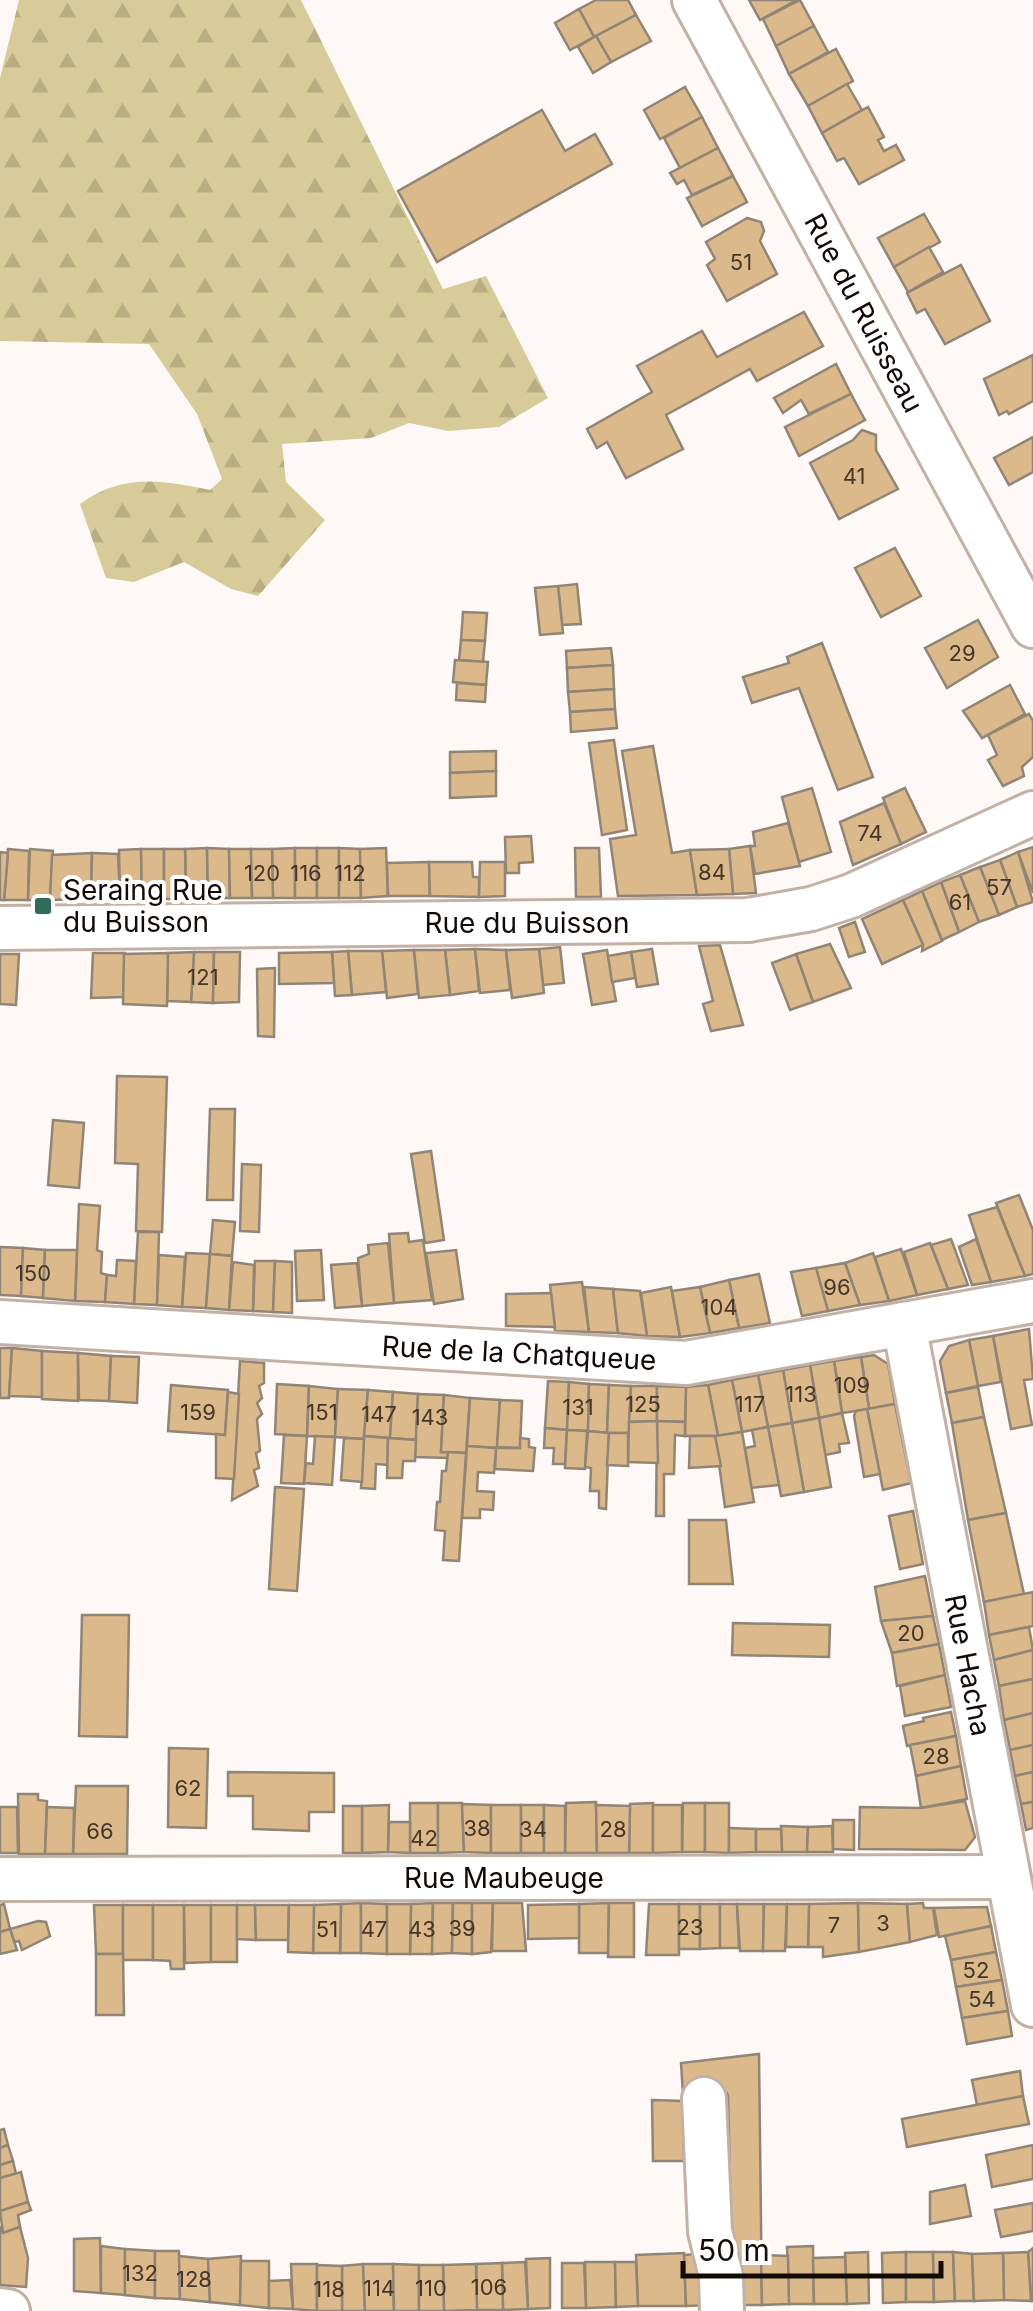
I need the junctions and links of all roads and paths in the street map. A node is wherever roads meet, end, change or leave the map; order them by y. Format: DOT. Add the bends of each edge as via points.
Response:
graph roads {
  1 [pos="694,0"];
  2 [pos="1033,626"];
  3 [pos="1033,813"];
  4 [pos="0,928"];
  5 [pos="1033,1301"];
  6 [pos="0,1322"];
  7 [pos="904,1324"];
  8 [pos="1008,1876"];
  9 [pos="0,1879"];
  10 [pos="1033,2005"];
  11 [pos="704,2100"];
  12 [pos="0,2310"];
  13 [pos="8,2311"];
  14 [pos="722,2311"];
  1 -- 2 [label="street, Rue du Ruisseau"];
  3 -- 4 [label="street, Rue du Buisson" via="851,896 748,920"];
  5 -- 7 [label="street, Rue de la Chatqueue"];
  6 -- 7 [label="street, Rue de la Chatqueue" via="686,1363"];
  7 -- 8 [label="street, Rue Hacha"];
  8 -- 9 [label="street, Rue Maubeuge"];
  8 -- 10 [label="street, Rue Hacha"];
  11 -- 14 [label="street" via="710,2231"];
  12 -- 13 [label="street"];
}
